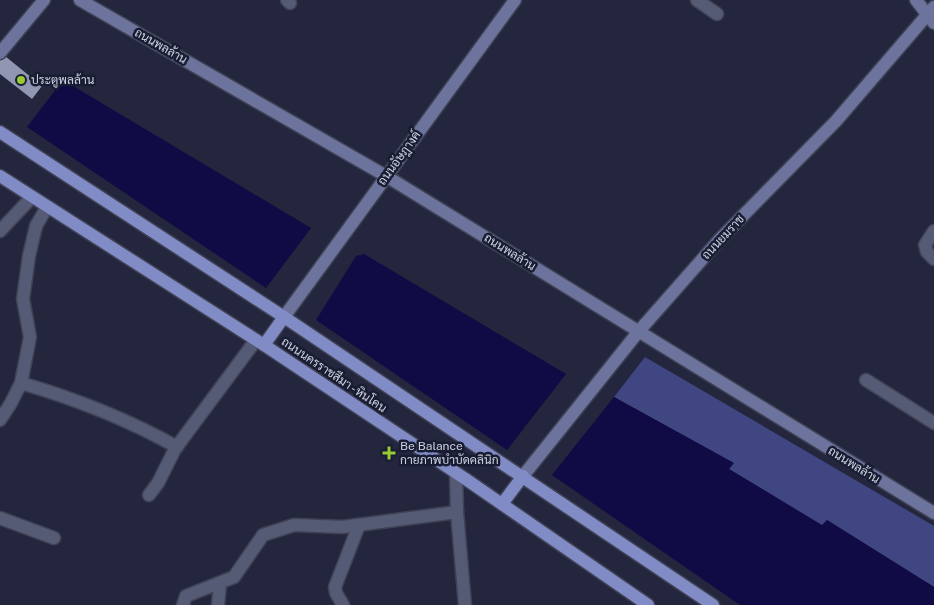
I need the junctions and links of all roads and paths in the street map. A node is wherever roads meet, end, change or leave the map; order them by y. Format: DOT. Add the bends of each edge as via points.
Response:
graph roads {
  1 [pos="44,0"];
  2 [pos="80,0"];
  3 [pos="515,0"];
  4 [pos="697,0"];
  5 [pos="916,0"];
  6 [pos="716,14"];
  7 [pos="932,15"];
  8 [pos="0,53"];
  9 [pos="0,132"];
  10 [pos="0,176"];
  11 [pos="386,176"];
  12 [pos="32,197"];
  13 [pos="47,207"];
  14 [pos="0,231"];
  15 [pos="934,231"];
  16 [pos="934,259"];
  17 [pos="284,317"];
  18 [pos="639,331"];
  19 [pos="260,342"];
  20 [pos="866,380"];
  21 [pos="21,383"];
  22 [pos="0,420"];
  23 [pos="934,423"];
  24 [pos="177,447"];
  25 [pos="456,473"];
  26 [pos="523,476"];
  27 [pos="149,495"];
  28 [pos="502,504"];
  29 [pos="457,512"];
  30 [pos="934,513"];
  31 [pos="0,518"];
  32 [pos="359,525"];
  33 [pos="54,538"];
  34 [pos="220,584"];
  35 [pos="182,605"];
  36 [pos="218,605"];
  37 [pos="343,605"];
  38 [pos="465,605"];
  39 [pos="648,605"];
  40 [pos="713,605"];
  1 -- 8 [label="street"];
  2 -- 11 [label="street, ถนนพลล้าน"];
  3 -- 11 [label="street, ถนนอัษฎางค์"];
  4 -- 6 [label="street"];
  5 -- 7 [label="street"];
  7 -- 18 [label="street, ถนนยมราช" via="836,121 720,239"];
  9 -- 17 [label="main road"];
  10 -- 12 [label="main road, ถนนนครราชสีมา - หินโคน"];
  11 -- 17 [label="street, ถนนอัษฎางค์"];
  11 -- 18 [label="street, ถนนพลล้าน"];
  12 -- 13 [label="main road, ถนนนครราชสีมา - หินโคน"];
  12 -- 14 [label="street"];
  13 -- 19 [label="main road, ถนนนครราชสีมา - หินโคน"];
  13 -- 21 [label="street" via="36,226 29,256 23,299 30,337"];
  15 -- 16 [label="street" via="925,245"];
  17 -- 19 [label="main road"];
  17 -- 26 [label="main road"];
  18 -- 26 [label="street, ถนนยมราช"];
  18 -- 30 [label="street, ถนนพลล้าน"];
  19 -- 24 [label="street"];
  19 -- 25 [label="main road, ถนนนครราชสีมา - หินโคน"];
  20 -- 23 [label="street"];
  21 -- 22 [label="street"];
  21 -- 24 [label="street" via="93,407"];
  24 -- 27 [label="street"];
  25 -- 28 [label="main road, ถนนนครราชสีมา - หินโคน"];
  25 -- 29 [label="street"];
  26 -- 28 [label="main road"];
  26 -- 40 [label="main road"];
  28 -- 39 [label="main road, ถนนนครราชสีมา - หินโคน"];
  29 -- 32 [label="street"];
  29 -- 38 [label="street"];
  31 -- 33 [label="street"];
  32 -- 34 [label="street" via="294,525 263,535 234,577"];
  32 -- 37 [label="street" via="335,587"];
  34 -- 35 [label="street" via="186,596"];
  34 -- 36 [label="street"];
}
